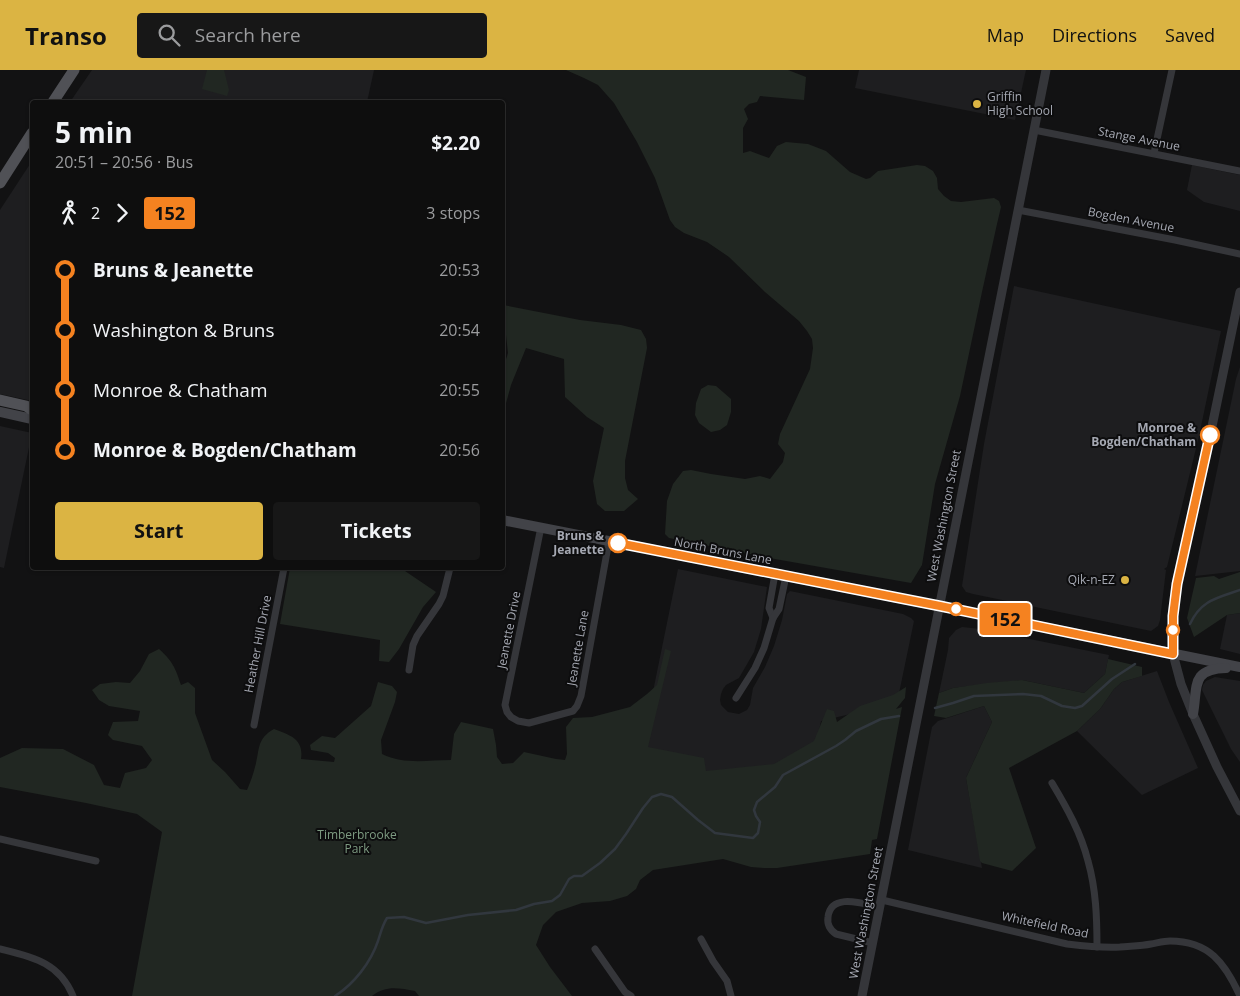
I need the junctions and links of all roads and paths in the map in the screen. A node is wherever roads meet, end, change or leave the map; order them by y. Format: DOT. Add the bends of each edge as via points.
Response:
graph roads {
  1 [pos="74,70"];
  2 [pos="1046,70"];
  3 [pos="1172,70"];
  4 [pos="54,100"];
  5 [pos="1034,130"];
  6 [pos="30,136"];
  7 [pos="1154,153"];
  8 [pos="1240,171"];
  9 [pos="0,183"];
  10 [pos="1018,210"];
  11 [pos="1240,254"];
  12 [pos="1240,292"];
  13 [pos="0,400"];
  14 [pos="30,409"];
  15 [pos="0,412"];
  16 [pos="30,419"];
  17 [pos="505,521"];
  18 [pos="541,527"];
  19 [pos="609,541"];
  20 [pos="284,570"];
  21 [pos="450,570"];
  22 [pos="781,574"];
  23 [pos="940,606"];
  24 [pos="1173,654"];
  25 [pos="1240,667"];
  26 [pos="408,670"];
  27 [pos="736,698"];
  28 [pos="1193,714"];
  29 [pos="529,723"];
  30 [pos="254,725"];
  31 [pos="1052,783"];
  32 [pos="1240,811"];
  33 [pos="0,839"];
  34 [pos="96,861"];
  35 [pos="881,904"];
  36 [pos="700,939"];
  37 [pos="873,944"];
  38 [pos="1097,946"];
  39 [pos="0,949"];
  40 [pos="595,949"];
  41 [pos="73,996"];
  42 [pos="631,996"];
  43 [pos="731,996"];
  44 [pos="862,996"];
  45 [pos="1240,996"];
  1 -- 4 [label="main road"];
  2 -- 5 [label="street, West Washington Street"];
  3 -- 7 [label="street"];
  5 -- 7 [label="street, Stange Avenue"];
  5 -- 10 [label="street, West Washington Street"];
  6 -- 9 [label="main road"];
  7 -- 8 [label="street, Stange Avenue"];
  10 -- 11 [label="street, Bogden Avenue"];
  10 -- 23 [label="street, West Washington Street"];
  12 -- 24 [label="street" via="1177,584"];
  13 -- 14 [label="main road"];
  15 -- 16 [label="main road"];
  17 -- 18 [label="main road, North Bruns Lane"];
  18 -- 19 [label="main road, North Bruns Lane"];
  18 -- 29 [label="street, Jeanette Drive" via="505,705 511,717"];
  19 -- 22 [label="main road, North Bruns Lane"];
  19 -- 29 [label="street, Jeanette Lane" via="578,706 573,711"];
  20 -- 30 [label="street, Heather Hill Drive"];
  21 -- 26 [label="street" via="443,596 417,636"];
  22 -- 23 [label="main road, North Bruns Lane"];
  22 -- 27 [label="street" via="779,609 754,670"];
  23 -- 24 [label="main road, North Bruns Lane"];
  23 -- 35 [label="street, West Washington Street"];
  24 -- 25 [label="main road, North Bruns Lane"];
  24 -- 28 [label="street"];
  25 -- 28 [label="main road" via="1216,668 1202,674 1197,682"];
  28 -- 32 [label="street"];
  31 -- 38 [label="street" via="1076,828 1088,861 1095,896"];
  33 -- 34 [label="street"];
  35 -- 37 [label="street, West Washington Street"];
  35 -- 37 [label="street, Whitefield Road" via="848,901 836,905 828,916 828,925 836,934"];
  35 -- 38 [label="street, Whitefield Road" via="1067,944"];
  36 -- 43 [label="street" via="727,981"];
  37 -- 44 [label="street, West Washington Street"];
  38 -- 45 [label="street, Whitefield Road" via="1120,947 1169,941 1195,945 1222,963"];
  39 -- 41 [label="street" via="49,966 63,978"];
  40 -- 42 [label="street" via="624,992"];
}
